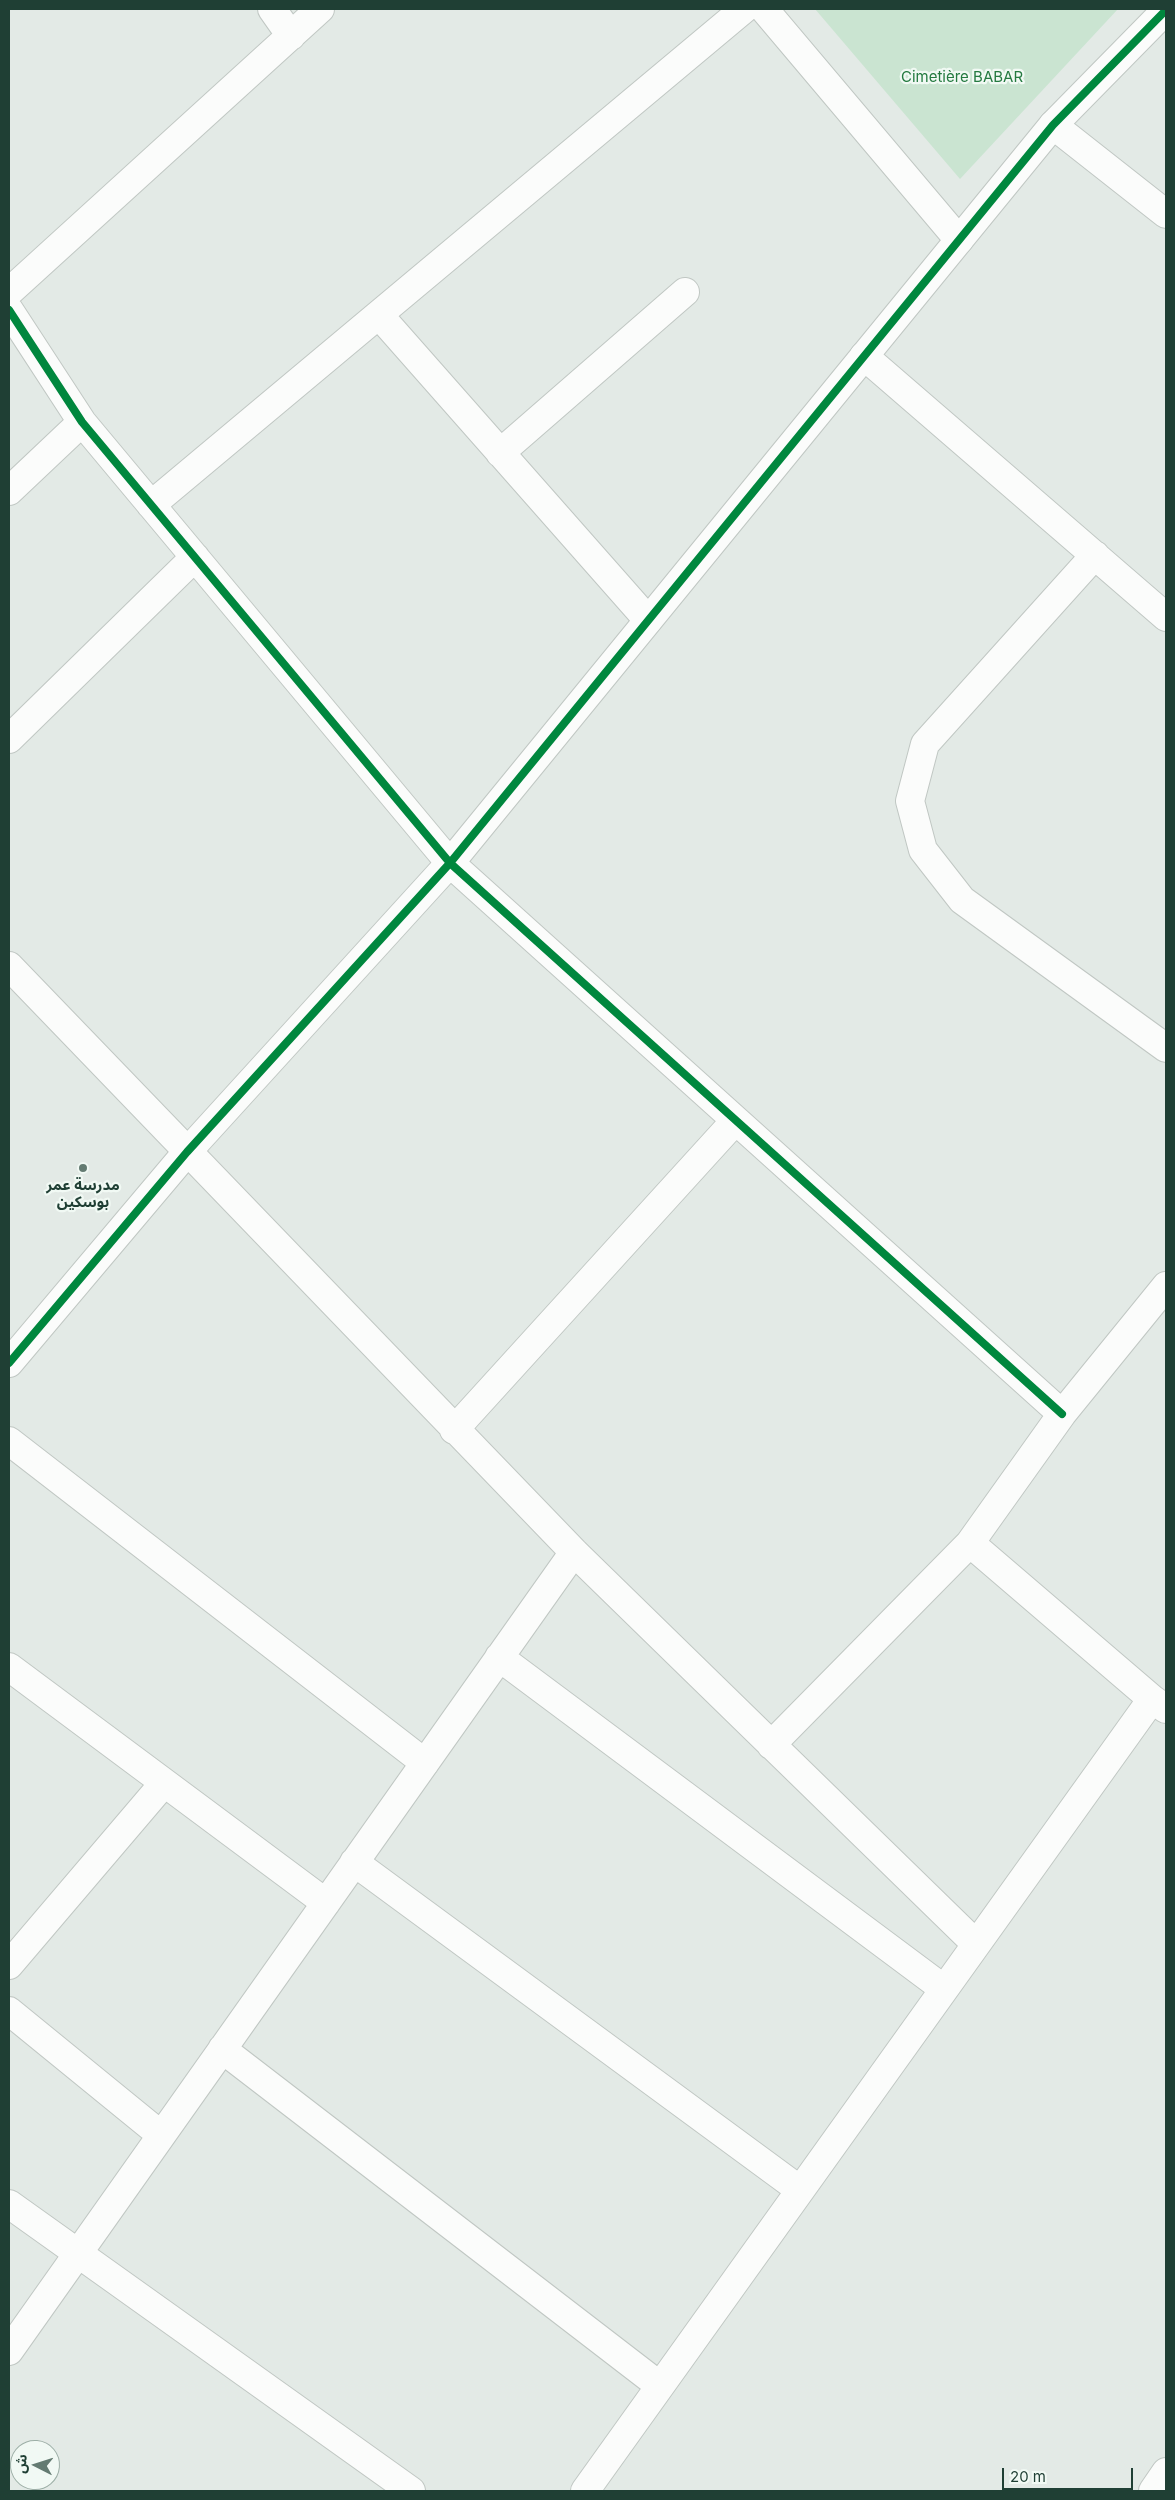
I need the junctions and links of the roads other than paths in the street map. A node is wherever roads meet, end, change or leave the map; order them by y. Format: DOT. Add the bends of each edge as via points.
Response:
graph roads {
  1 [pos="272,9"];
  2 [pos="320,9"];
  3 [pos="744,9"];
  4 [pos="764,9"];
  5 [pos="1166,10"];
  6 [pos="291,36"];
  7 [pos="1053,125"];
  8 [pos="1166,214"];
  9 [pos="958,240"];
  10 [pos="9,292"];
  11 [pos="684,292"];
  12 [pos="9,310"];
  13 [pos="378,315"];
  14 [pos="864,356"];
  15 [pos="82,422"];
  16 [pos="500,454"];
  17 [pos="9,491"];
  18 [pos="151,505"];
  19 [pos="1095,555"];
  20 [pos="195,557"];
  21 [pos="1166,617"];
  22 [pos="648,620"];
  23 [pos="9,739"];
  24 [pos="450,863"];
  25 [pos="9,966"];
  26 [pos="1166,1048"];
  27 [pos="735,1120"];
  28 [pos="187,1152"];
  29 [pos="1166,1286"];
  30 [pos="9,1363"];
  31 [pos="1062,1414"];
  32 [pos="454,1430"];
  33 [pos="9,1441"];
  34 [pos="970,1543"];
  35 [pos="574,1552"];
  36 [pos="499,1657"];
  37 [pos="9,1667"];
  38 [pos="1159,1704"];
  39 [pos="771,1745"];
  40 [pos="425,1763"];
  41 [pos="164,1783"];
  42 [pos="354,1862"];
  43 [pos="326,1903"];
  44 [pos="976,1944"];
  45 [pos="9,1965"];
  46 [pos="944,1989"];
  47 [pos="9,2011"];
  48 [pos="222,2049"];
  49 [pos="161,2136"];
  50 [pos="800,2190"];
  51 [pos="9,2204"];
  52 [pos="79,2253"];
  53 [pos="9,2351"];
  54 [pos="660,2386"];
  55 [pos="1166,2472"];
  56 [pos="411,2491"];
  57 [pos="585,2491"];
  58 [pos="1153,2491"];
  1 -- 6 [label="street"];
  2 -- 6 [label="street"];
  3 -- 13 [label="street"];
  4 -- 9 [label="street"];
  5 -- 7 [label="street"];
  6 -- 10 [label="street"];
  7 -- 8 [label="street"];
  7 -- 9 [label="street"];
  9 -- 14 [label="street"];
  11 -- 16 [label="street"];
  12 -- 15 [label="street"];
  13 -- 16 [label="street"];
  13 -- 18 [label="street"];
  14 -- 19 [label="street"];
  14 -- 22 [label="street"];
  15 -- 17 [label="street"];
  15 -- 18 [label="street"];
  16 -- 22 [label="street"];
  18 -- 20 [label="street"];
  19 -- 21 [label="street"];
  19 -- 26 [label="street" via="925,744 910,801 924,850 962,900"];
  20 -- 23 [label="street"];
  20 -- 24 [label="street"];
  22 -- 24 [label="street"];
  24 -- 27 [label="street"];
  24 -- 28 [label="street"];
  25 -- 28 [label="street"];
  27 -- 31 [label="street"];
  27 -- 32 [label="street"];
  28 -- 30 [label="street"];
  28 -- 32 [label="street"];
  29 -- 31 [label="street"];
  31 -- 34 [label="street"];
  32 -- 35 [label="street"];
  33 -- 40 [label="street"];
  34 -- 38 [label="street"];
  34 -- 39 [label="street"];
  35 -- 36 [label="street"];
  35 -- 39 [label="street"];
  36 -- 40 [label="street"];
  36 -- 46 [label="street"];
  37 -- 41 [label="street"];
  38 -- 44 [label="street"];
  39 -- 44 [label="street"];
  40 -- 42 [label="street"];
  41 -- 43 [label="street"];
  41 -- 45 [label="street"];
  42 -- 43 [label="street"];
  42 -- 50 [label="street"];
  43 -- 48 [label="street"];
  44 -- 46 [label="street"];
  46 -- 50 [label="street"];
  47 -- 49 [label="street"];
  48 -- 49 [label="street"];
  48 -- 54 [label="street"];
  49 -- 52 [label="street"];
  50 -- 54 [label="street"];
  51 -- 52 [label="street"];
  52 -- 53 [label="street"];
  52 -- 56 [label="street"];
  54 -- 57 [label="street"];
  55 -- 58 [label="street"];
}
